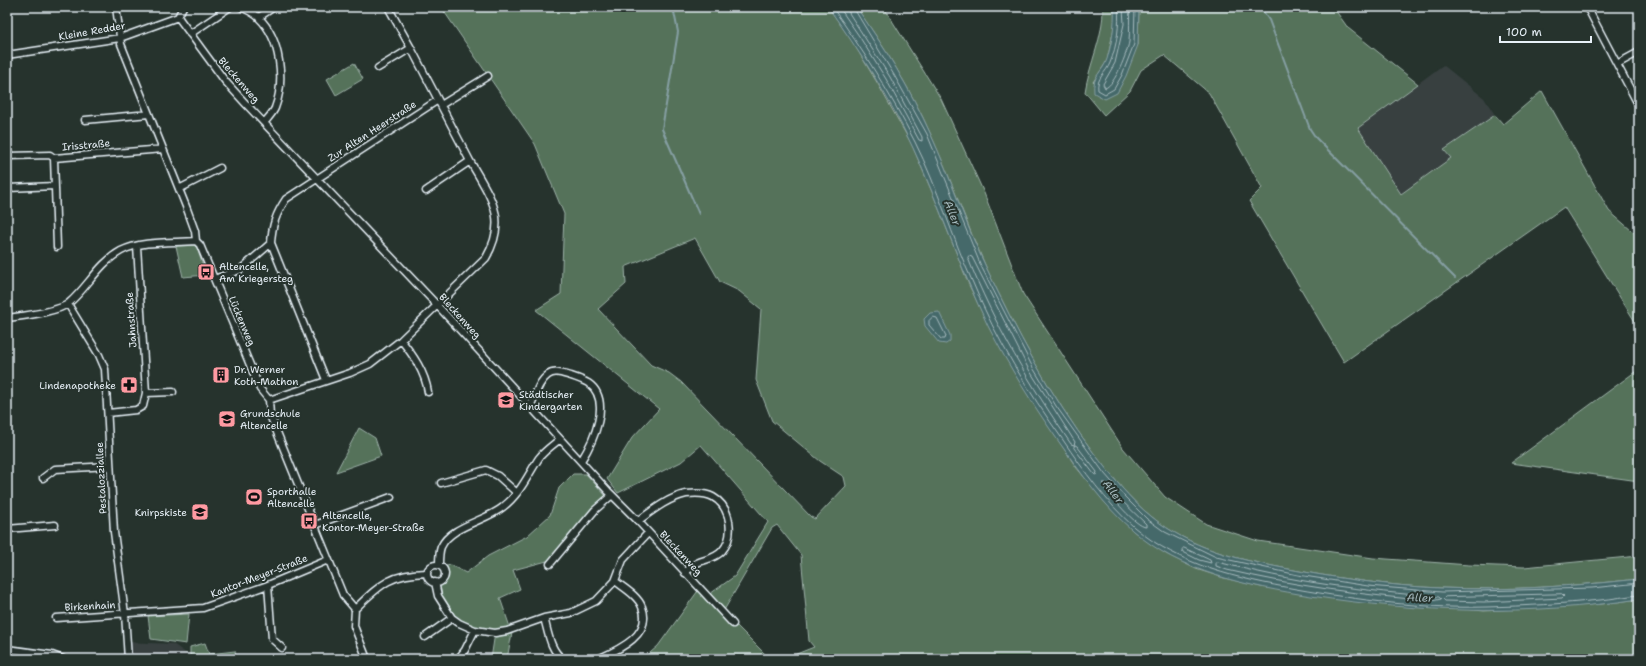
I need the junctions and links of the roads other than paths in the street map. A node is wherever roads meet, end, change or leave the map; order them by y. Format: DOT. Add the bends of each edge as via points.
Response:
graph roads {
  1 [pos="116,7"];
  2 [pos="184,7"];
  3 [pos="230,7"];
  4 [pos="241,7"];
  5 [pos="274,7"];
  6 [pos="388,7"];
  7 [pos="1587,7"];
  8 [pos="178,17"];
  9 [pos="259,17"];
  10 [pos="190,34"];
  11 [pos="120,38"];
  12 [pos="411,48"];
  13 [pos="1639,52"];
  14 [pos="7,55"];
  15 [pos="1617,64"];
  16 [pos="378,68"];
  17 [pos="488,76"];
  18 [pos="440,103"];
  19 [pos="1639,106"];
  20 [pos="149,114"];
  21 [pos="85,120"];
  22 [pos="264,123"];
  23 [pos="163,149"];
  24 [pos="9,156"];
  25 [pos="54,158"];
  26 [pos="470,161"];
  27 [pos="220,168"];
  28 [pos="316,179"];
  29 [pos="55,186"];
  30 [pos="8,188"];
  31 [pos="179,189"];
  32 [pos="426,191"];
  33 [pos="196,241"];
  34 [pos="271,242"];
  35 [pos="137,246"];
  36 [pos="57,247"];
  37 [pos="214,279"];
  38 [pos="68,304"];
  39 [pos="436,304"];
  40 [pos="7,318"];
  41 [pos="401,340"];
  42 [pos="326,380"];
  43 [pos="173,392"];
  44 [pos="428,392"];
  45 [pos="146,393"];
  46 [pos="269,400"];
  47 [pos="530,407"];
  48 [pos="108,413"];
  49 [pos="560,439"];
  50 [pos="581,461"];
  51 [pos="110,466"];
  52 [pos="43,478"];
  53 [pos="441,482"];
  54 [pos="517,493"];
  55 [pos="612,495"];
  56 [pos="391,497"];
  57 [pos="638,520"];
  58 [pos="55,525"];
  59 [pos="315,525"];
  60 [pos="7,529"];
  61 [pos="648,533"];
  62 [pos="328,560"];
  63 [pos="550,564"];
  64 [pos="439,565"];
  65 [pos="685,572"];
  66 [pos="427,573"];
  67 [pos="615,581"];
  68 [pos="435,582"];
  69 [pos="268,585"];
  70 [pos="355,609"];
  71 [pos="125,614"];
  72 [pos="56,618"];
  73 [pos="452,618"];
  74 [pos="544,618"];
  75 [pos="733,624"];
  76 [pos="475,630"];
  77 [pos="424,637"];
  78 [pos="282,648"];
  79 [pos="7,649"];
  80 [pos="63,659"];
  81 [pos="128,659"];
  82 [pos="367,659"];
  83 [pos="458,659"];
  84 [pos="563,659"];
  85 [pos="598,659"];
  1 -- 11 [label="street, Lückenweg"];
  2 -- 8 [label="street"];
  3 -- 10 [label="street"];
  4 -- 9 [label="street"];
  5 -- 9 [label="street"];
  6 -- 12 [label="street"];
  7 -- 15 [label="street"];
  8 -- 10 [label="street, Bleckenweg"];
  8 -- 11 [label="street, Kleine Redder"];
  9 -- 22 [label="street" via="273,38 279,63 279,94 274,109"];
  10 -- 22 [label="street, Bleckenweg" via="225,81"];
  11 -- 14 [label="street, Kleine Redder"];
  11 -- 20 [label="street, Lückenweg"];
  12 -- 16 [label="street"];
  12 -- 18 [label="street"];
  13 -- 15 [label="street"];
  15 -- 19 [label="street"];
  17 -- 18 [label="street, Zur Alten Heerstraße"];
  18 -- 26 [label="street"];
  18 -- 28 [label="street, Zur Alten Heerstraße"];
  20 -- 21 [label="street"];
  20 -- 23 [label="street, Lückenweg"];
  22 -- 28 [label="street, Bleckenweg"];
  23 -- 25 [label="street, Irisstraße"];
  23 -- 31 [label="street, Lückenweg"];
  24 -- 25 [label="street" via="50,155"];
  25 -- 29 [label="street, Irisstraße"];
  26 -- 32 [label="street"];
  26 -- 39 [label="street" via="492,200 498,219 494,244 481,264"];
  27 -- 31 [label="street"];
  28 -- 34 [label="street, Zur Alten Heerstraße" via="286,199 275,214"];
  28 -- 39 [label="street, Bleckenweg"];
  29 -- 30 [label="street"];
  29 -- 36 [label="street, Irisstraße"];
  31 -- 33 [label="street, Lückenweg" via="195,231"];
  33 -- 35 [label="street"];
  33 -- 37 [label="street, Lückenweg"];
  34 -- 37 [label="street" via="240,270"];
  34 -- 42 [label="street"];
  35 -- 38 [label="street" via="120,252 106,262"];
  35 -- 45 [label="street, Jahnstraße"];
  37 -- 46 [label="street, Lückenweg" via="260,390"];
  38 -- 40 [label="street" via="35,314"];
  38 -- 48 [label="street, Pestalozziallee" via="105,369"];
  39 -- 41 [label="street"];
  39 -- 47 [label="street, Bleckenweg"];
  41 -- 42 [label="street" via="370,364"];
  41 -- 44 [label="street" via="418,363"];
  42 -- 46 [label="street"];
  43 -- 45 [label="street"];
  45 -- 48 [label="street" via="143,406 136,410"];
  46 -- 59 [label="street, Lückenweg" via="270,415"];
  47 -- 49 [label="street, Bleckenweg"];
  47 -- 50 [label="street" via="542,381 556,372 589,384 596,392 600,409 593,439"];
  48 -- 51 [label="street, Pestalozziallee"];
  49 -- 50 [label="street, Bleckenweg"];
  49 -- 54 [label="street" via="540,456"];
  50 -- 55 [label="street, Bleckenweg"];
  51 -- 52 [label="street" via="55,469"];
  51 -- 71 [label="street, Pestalozziallee"];
  53 -- 54 [label="street" via="486,470 498,476"];
  54 -- 64 [label="street" via="503,507 484,519 460,528 448,538 441,547"];
  55 -- 57 [label="street, Bleckenweg"];
  55 -- 63 [label="street" via="590,515"];
  56 -- 59 [label="street"];
  57 -- 61 [label="street, Bleckenweg"];
  57 -- 65 [label="street" via="663,503 686,494 704,494 715,498 726,510 731,525 722,551"];
  58 -- 60 [label="street"];
  59 -- 62 [label="street, Lückenweg"];
  61 -- 65 [label="street, Bleckenweg"];
  61 -- 67 [label="street" via="623,560"];
  62 -- 69 [label="street, Kantor-Meyer-Straße"];
  62 -- 70 [label="street, Lückenweg" via="343,596"];
  64 -- 66 [label="street" via="431,566"];
  64 -- 68 [label="street" via="443,569 444,577 441,581"];
  65 -- 75 [label="street, Bleckenweg"];
  66 -- 68 [label="street" via="430,580"];
  66 -- 70 [label="street" via="397,576 375,590"];
  67 -- 74 [label="street" via="596,601 571,613"];
  67 -- 85 [label="street" via="632,594 642,606 642,627 633,640"];
  68 -- 73 [label="street" via="438,596"];
  69 -- 71 [label="street, Kantor-Meyer-Straße" via="203,608"];
  69 -- 78 [label="street" via="272,639"];
  70 -- 82 [label="street" via="354,626"];
  71 -- 72 [label="street, Birkenhain"];
  71 -- 81 [label="street, Pestalozziallee"];
  73 -- 76 [label="street"];
  73 -- 77 [label="street"];
  74 -- 76 [label="street" via="502,632"];
  74 -- 84 [label="street" via="553,648"];
  76 -- 83 [label="street"];
  79 -- 80 [label="street" via="52,655"];
}
